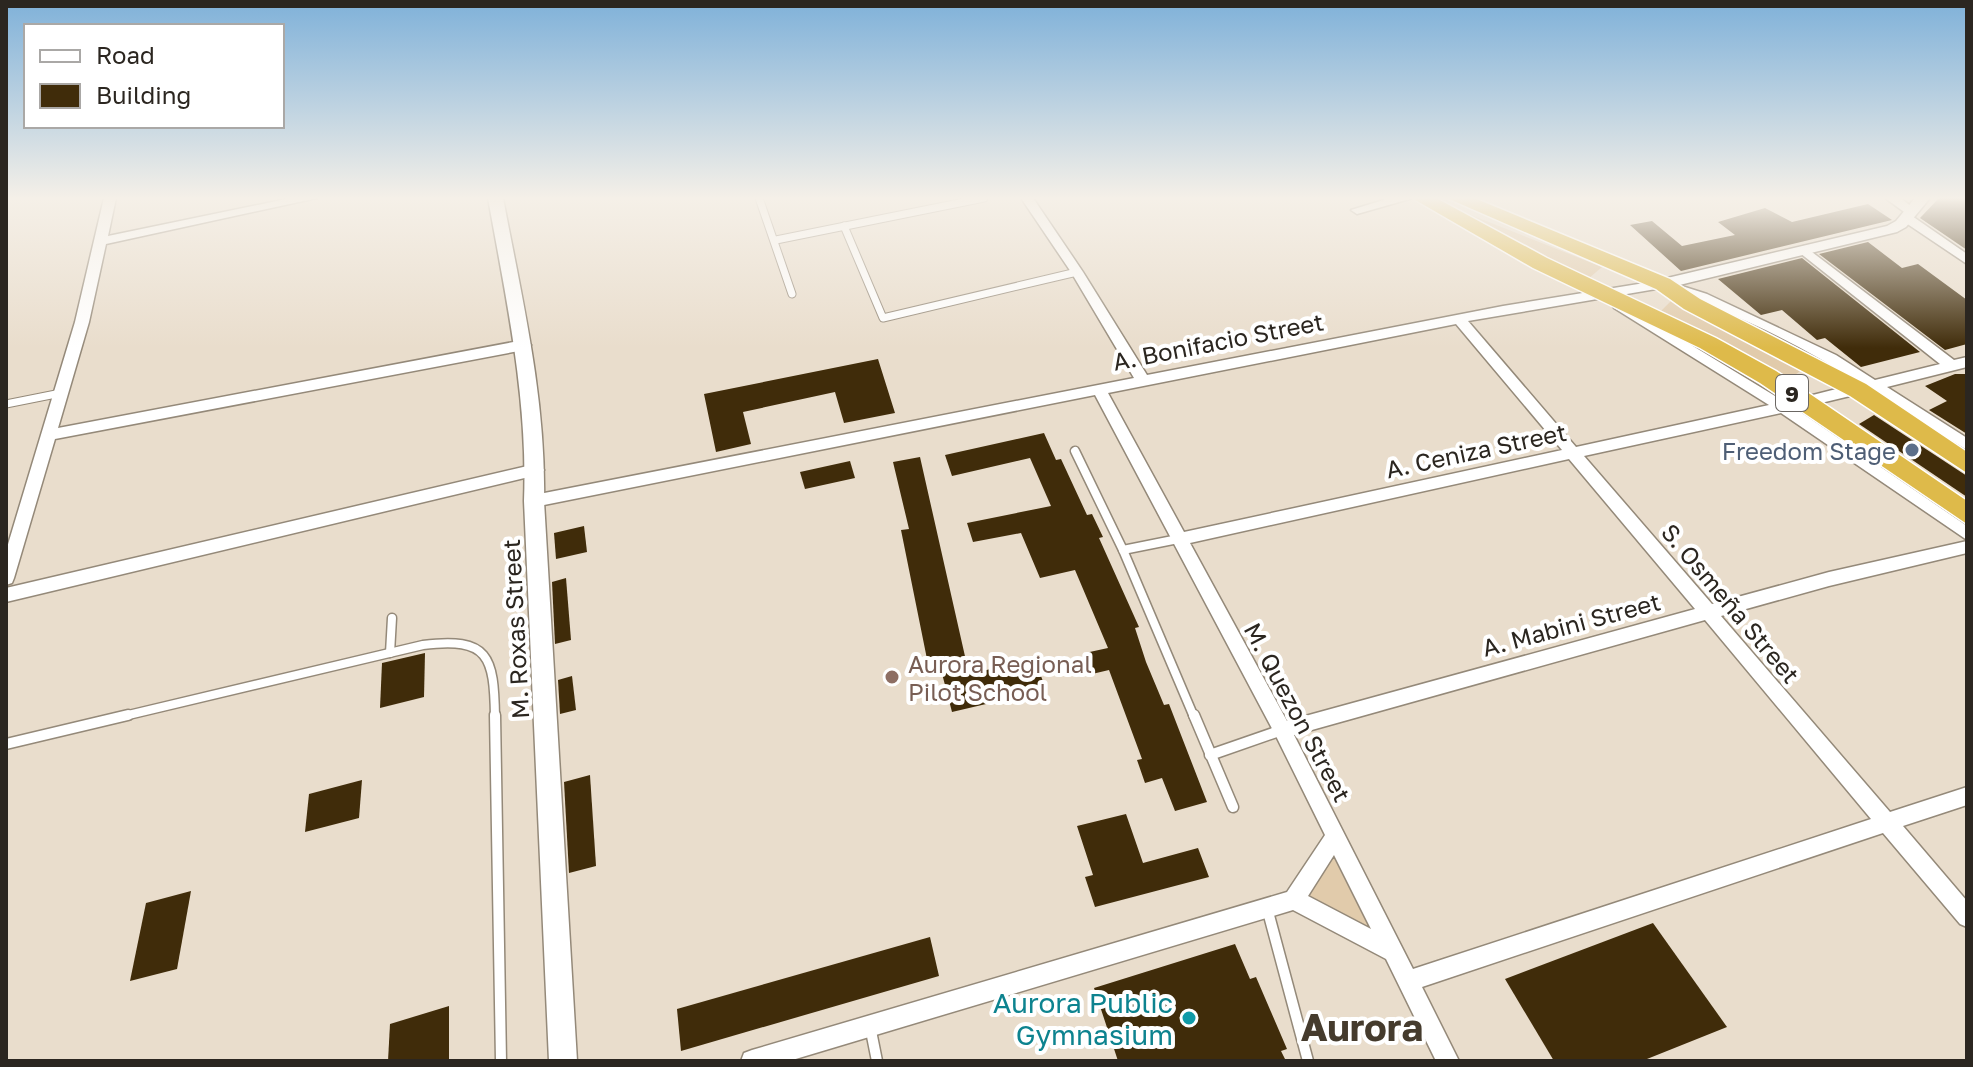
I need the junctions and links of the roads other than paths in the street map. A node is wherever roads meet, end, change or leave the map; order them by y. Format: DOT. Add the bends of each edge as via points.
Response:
graph roads {
  1 [pos="99,248"];
  2 [pos="505,248"];
  3 [pos="778,248"];
  4 [pos="853,248"];
  5 [pos="1061,248"];
  6 [pos="1515,248"];
  7 [pos="1576,248"];
  8 [pos="1813,248"];
  9 [pos="1804,250"];
  10 [pos="1077,272"];
  11 [pos="1663,284"];
  12 [pos="792,294"];
  13 [pos="1604,295"];
  14 [pos="1459,319"];
  15 [pos="524,345"];
  16 [pos="1967,362"];
  17 [pos="1952,366"];
  18 [pos="1142,379"];
  19 [pos="1868,388"];
  20 [pos="1099,389"];
  21 [pos="61,393"];
  22 [pos="6,404"];
  23 [pos="1796,405"];
  24 [pos="49,435"];
  25 [pos="1967,445"];
  26 [pos="1075,451"];
  27 [pos="1573,453"];
  28 [pos="1967,464"];
  29 [pos="536,470"];
  30 [pos="534,501"];
  31 [pos="1967,514"];
  32 [pos="1967,534"];
  33 [pos="1178,539"];
  34 [pos="1967,547"];
  35 [pos="1123,550"];
  36 [pos="6,578"];
  37 [pos="6,595"];
  38 [pos="1707,612"];
  39 [pos="392,618"];
  40 [pos="390,653"];
  41 [pos="1282,730"];
  42 [pos="6,744"];
  43 [pos="1210,755"];
  44 [pos="1967,796"];
  45 [pos="1233,807"];
  46 [pos="1885,822"];
  47 [pos="1335,836"];
  48 [pos="1294,900"];
  49 [pos="1267,908"];
  50 [pos="1967,917"];
  51 [pos="1394,952"];
  52 [pos="1408,981"];
  53 [pos="870,1026"];
  54 [pos="501,1061"];
  55 [pos="563,1061"];
  56 [pos="752,1061"];
  57 [pos="877,1061"];
  58 [pos="1308,1061"];
  59 [pos="1448,1061"];
  1 -- 21 [label="street"];
  2 -- 15 [label="street, M. Roxas Street"];
  3 -- 12 [label="lane"];
  4 -- 10 [label="lane" via="883,318"];
  5 -- 10 [label="street"];
  6 -- 13 [label="highway, 9"];
  7 -- 11 [label="highway, 9"];
  8 -- 9 [label="street, A. Bonifacio Street"];
  9 -- 11 [label="street, A. Bonifacio Street"];
  9 -- 17 [label="street"];
  10 -- 18 [label="street"];
  11 -- 13 [label="street, A. Bonifacio Street"];
  11 -- 19 [label="highway, 9" via="1692,304"];
  13 -- 14 [label="street, A. Bonifacio Street"];
  13 -- 23 [label="highway, 9" via="1708,343"];
  14 -- 18 [label="street, A. Bonifacio Street"];
  14 -- 27 [label="street, S. Osmeña Street"];
  15 -- 24 [label="street"];
  15 -- 29 [label="street, M. Roxas Street"];
  16 -- 17 [label="street, A. Ceniza Street"];
  17 -- 19 [label="street, A. Ceniza Street"];
  18 -- 20 [label="street, A. Bonifacio Street"];
  19 -- 23 [label="street, A. Ceniza Street"];
  19 -- 25 [label="street, 9"];
  19 -- 28 [label="highway, 9"];
  20 -- 30 [label="street, A. Bonifacio Street"];
  20 -- 33 [label="street, M. Quezon Street"];
  21 -- 22 [label="lane"];
  21 -- 24 [label="street"];
  23 -- 27 [label="street, A. Ceniza Street"];
  23 -- 31 [label="highway, 9"];
  23 -- 32 [label="street, 9"];
  24 -- 36 [label="street"];
  26 -- 35 [label="lane"];
  27 -- 33 [label="street, A. Ceniza Street"];
  27 -- 38 [label="street, S. Osmeña Street"];
  29 -- 30 [label="street, M. Roxas Street"];
  29 -- 37 [label="street"];
  30 -- 55 [label="street, M. Roxas Street"];
  33 -- 35 [label="lane"];
  33 -- 41 [label="street, M. Quezon Street"];
  34 -- 38 [label="street, A. Mabini Street"];
  35 -- 43 [label="lane"];
  38 -- 41 [label="street, A. Mabini Street"];
  38 -- 46 [label="street, S. Osmeña Street"];
  39 -- 40 [label="lane"];
  40 -- 42 [label="lane"];
  40 -- 54 [label="lane" via="456,641 476,645 487,653 494,674"];
  41 -- 43 [label="lane"];
  41 -- 47 [label="street, M. Quezon Street"];
  43 -- 45 [label="lane"];
  44 -- 46 [label="street"];
  46 -- 50 [label="street, S. Osmeña Street"];
  46 -- 52 [label="street"];
  47 -- 48 [label="street"];
  47 -- 51 [label="street, M. Quezon Street"];
  48 -- 49 [label="street"];
  48 -- 51 [label="street"];
  49 -- 53 [label="street"];
  49 -- 58 [label="lane"];
  51 -- 52 [label="street, M. Quezon Street"];
  52 -- 59 [label="street, M. Quezon Street"];
  53 -- 56 [label="street"];
  53 -- 57 [label="lane"];
}
